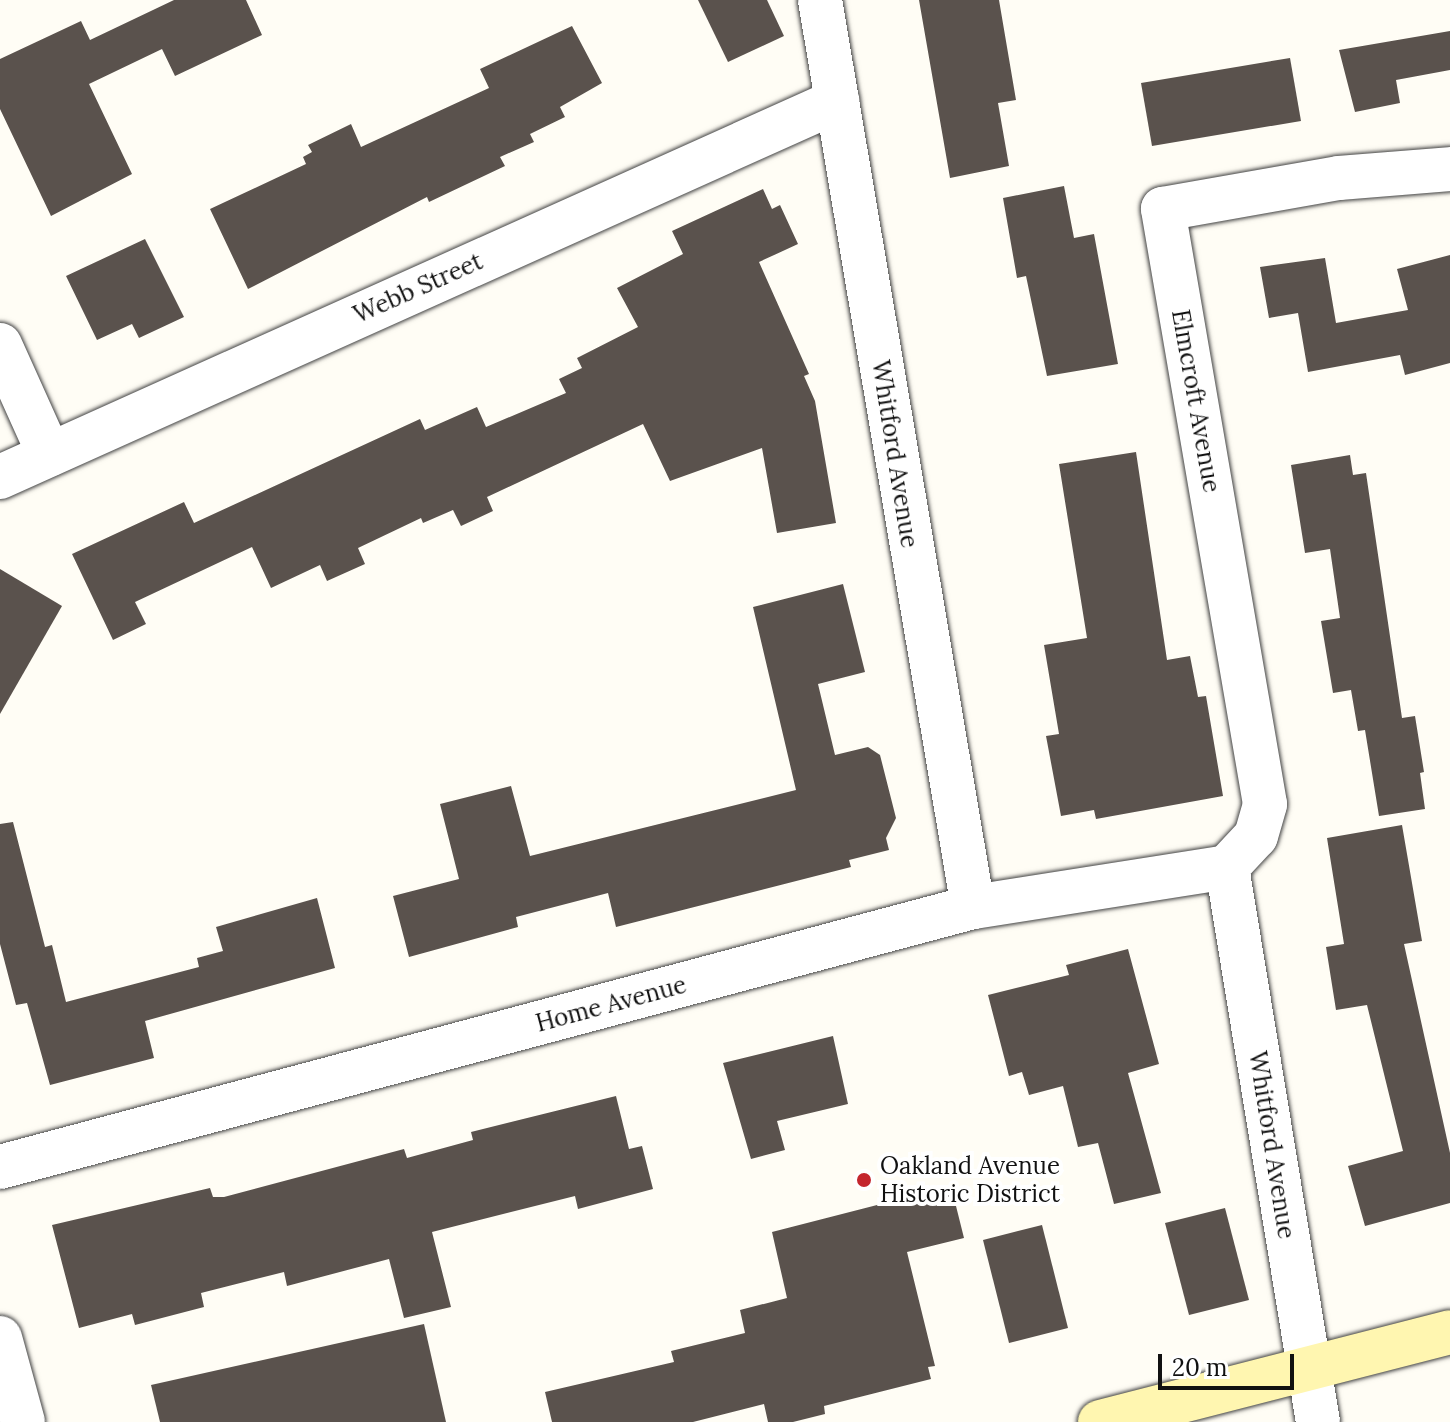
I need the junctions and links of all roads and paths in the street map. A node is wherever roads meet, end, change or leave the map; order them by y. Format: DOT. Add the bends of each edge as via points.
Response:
graph roads {
  1 [pos="820,0"];
  2 [pos="837,101"];
  3 [pos="1450,169"];
  4 [pos="0,345"];
  5 [pos="49,454"];
  6 [pos="0,477"];
  7 [pos="1227,867"];
  8 [pos="973,907"];
  9 [pos="0,1167"];
  10 [pos="1450,1332"];
  11 [pos="0,1338"];
  12 [pos="1309,1369"];
  13 [pos="23,1422"];
  14 [pos="1100,1422"];
  15 [pos="1318,1422"];
  1 -- 2 [label="street, Whitford Avenue"];
  2 -- 5 [label="street, Webb Street"];
  2 -- 8 [label="street, Whitford Avenue"];
  3 -- 7 [label="street, Elmcroft Avenue" via="1339,178 1163,209 1265,804 1256,836"];
  4 -- 5 [label="street"];
  5 -- 6 [label="street, Webb Street"];
  7 -- 8 [label="street, Home Avenue"];
  7 -- 12 [label="street, Whitford Avenue"];
  8 -- 9 [label="street, Home Avenue"];
  10 -- 12 [label="street"];
  11 -- 13 [label="street"];
  12 -- 14 [label="street"];
  12 -- 15 [label="street, Whitford Avenue"];
}
